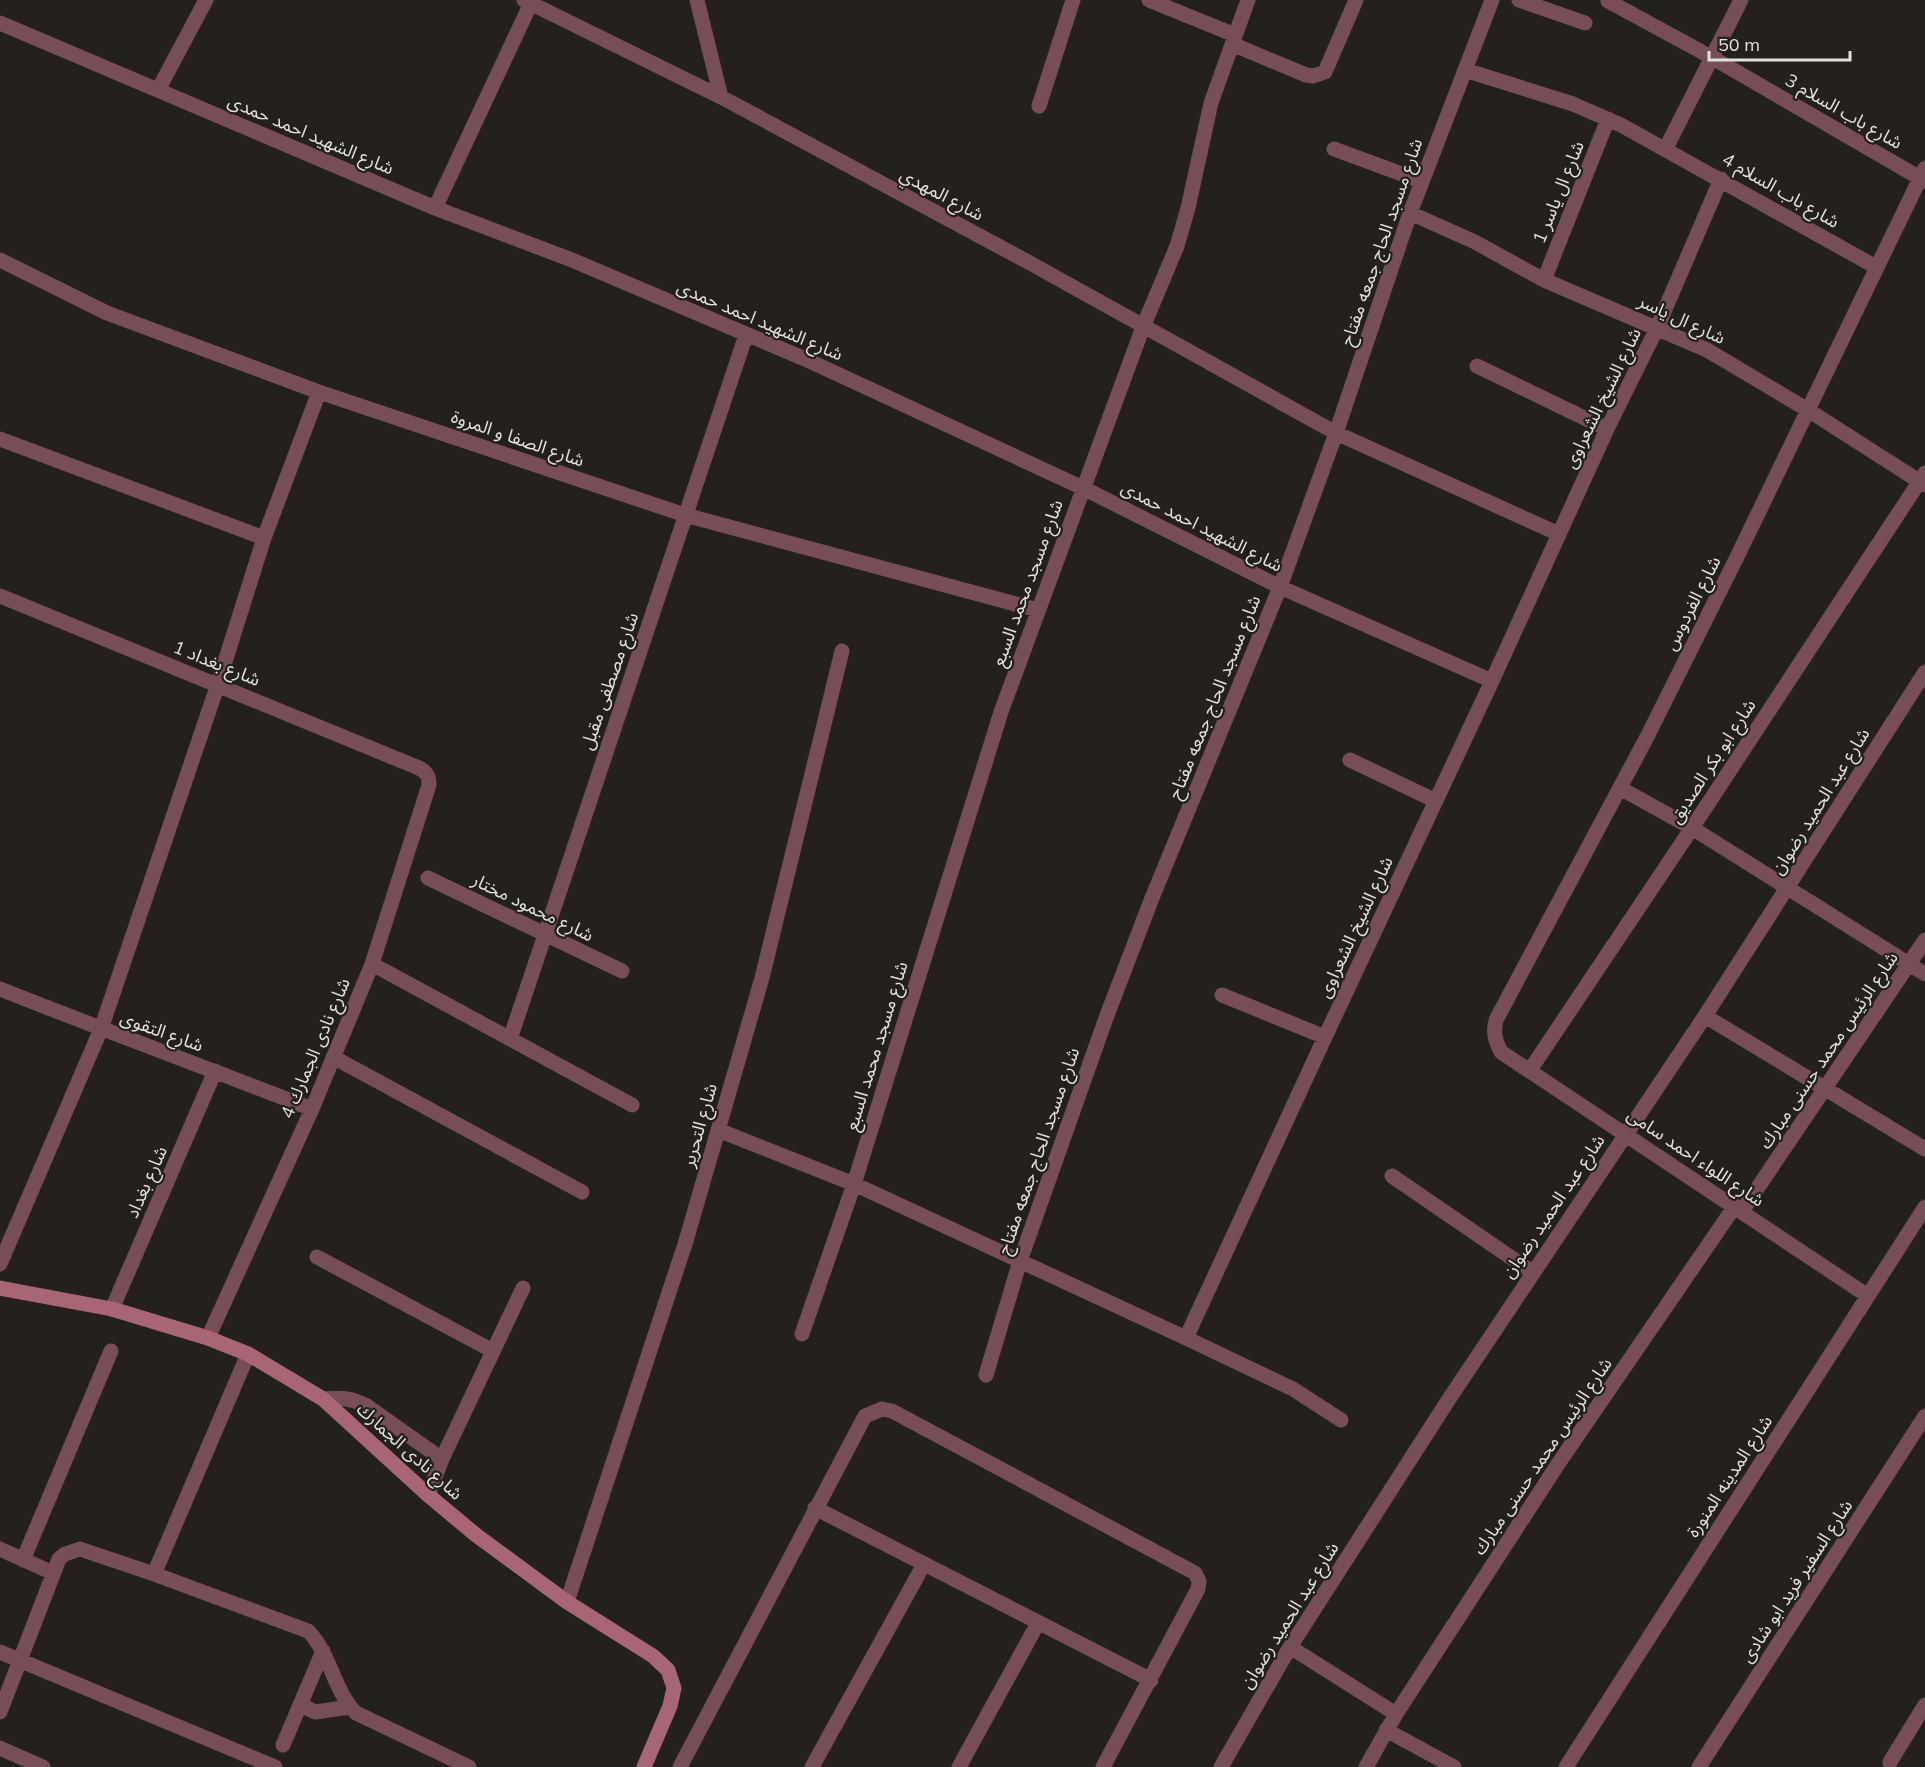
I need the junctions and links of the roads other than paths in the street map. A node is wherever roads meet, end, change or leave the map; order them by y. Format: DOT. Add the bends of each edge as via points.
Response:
graph roads {
  1 [pos="206,0"];
  2 [pos="697,0"];
  3 [pos="1073,0"];
  4 [pos="1149,0"];
  5 [pos="1248,0"];
  6 [pos="1356,0"];
  7 [pos="1492,0"];
  8 [pos="1519,0"];
  9 [pos="1741,0"];
  10 [pos="1608,1"];
  11 [pos="528,2"];
  12 [pos="1585,22"];
  13 [pos="0,23"];
  14 [pos="1234,40"];
  15 [pos="1713,58"];
  16 [pos="1465,70"];
  17 [pos="158,90"];
  18 [pos="721,97"];
  19 [pos="1039,106"];
  20 [pos="1608,119"];
  21 [pos="1666,148"];
  22 [pos="1334,150"];
  23 [pos="1924,176"];
  24 [pos="1721,179"];
  25 [pos="1421,181"];
  26 [pos="435,208"];
  27 [pos="1410,213"];
  28 [pos="0,260"];
  29 [pos="1876,267"];
  30 [pos="1544,280"];
  31 [pos="1143,327"];
  32 [pos="1657,328"];
  33 [pos="746,335"];
  34 [pos="1477,366"];
  35 [pos="319,392"];
  36 [pos="1808,410"];
  37 [pos="1607,429"];
  38 [pos="1336,433"];
  39 [pos="0,440"];
  40 [pos="1923,480"];
  41 [pos="1083,488"];
  42 [pos="686,515"];
  43 [pos="1559,534"];
  44 [pos="264,538"];
  45 [pos="1280,587"];
  46 [pos="0,596"];
  47 [pos="1038,610"];
  48 [pos="842,651"];
  49 [pos="1925,672"];
  50 [pos="1492,681"];
  51 [pos="218,684"];
  52 [pos="1350,760"];
  53 [pos="419,768"];
  54 [pos="1620,788"];
  55 [pos="1436,801"];
  56 [pos="1692,828"];
  57 [pos="428,878"];
  58 [pos="1788,889"];
  59 [pos="544,933"];
  60 [pos="1925,940"];
  61 [pos="372,964"];
  62 [pos="1909,965"];
  63 [pos="622,971"];
  64 [pos="1925,974"];
  65 [pos="0,989"];
  66 [pos="1222,995"];
  67 [pos="1705,1016"];
  68 [pos="101,1029"];
  69 [pos="1325,1037"];
  70 [pos="510,1039"];
  71 [pos="1501,1052"];
  72 [pos="333,1057"];
  73 [pos="1530,1070"];
  74 [pos="216,1071"];
  75 [pos="1826,1087"];
  76 [pos="632,1105"];
  77 [pos="312,1108"];
  78 [pos="718,1130"];
  79 [pos="1625,1133"];
  80 [pos="1925,1149"];
  81 [pos="1392,1176"];
  82 [pos="854,1184"];
  83 [pos="582,1192"];
  84 [pos="1925,1207"];
  85 [pos="1738,1209"];
  86 [pos="316,1257"];
  87 [pos="1020,1261"];
  88 [pos="0,1264"];
  89 [pos="1532,1272"];
  90 [pos="0,1288"];
  91 [pos="523,1288"];
  92 [pos="1868,1296"];
  93 [pos="112,1309"];
  94 [pos="802,1335"];
  95 [pos="208,1338"];
  96 [pos="1186,1338"];
  97 [pos="111,1351"];
  98 [pos="493,1351"];
  99 [pos="248,1354"];
  100 [pos="986,1375"];
  101 [pos="323,1399"];
  102 [pos="1925,1416"];
  103 [pos="1341,1420"];
  104 [pos="442,1459"];
  105 [pos="428,1495"];
  106 [pos="815,1508"];
  107 [pos="0,1550"];
  108 [pos="23,1560"];
  109 [pos="924,1564"];
  110 [pos="53,1573"];
  111 [pos="154,1574"];
  112 [pos="567,1602"];
  113 [pos="1038,1623"];
  114 [pos="1290,1647"];
  115 [pos="323,1651"];
  116 [pos="0,1652"];
  117 [pos="19,1662"];
  118 [pos="1151,1680"];
  119 [pos="301,1705"];
  120 [pos="1925,1705"];
  121 [pos="350,1707"];
  122 [pos="0,1712"];
  123 [pos="1396,1714"];
  124 [pos="1386,1730"];
  125 [pos="283,1745"];
  126 [pos="0,1748"];
  127 [pos="1890,1762"];
  128 [pos="43,1767"];
  129 [pos="275,1767"];
  130 [pos="469,1767"];
  131 [pos="644,1767"];
  132 [pos="680,1767"];
  133 [pos="812,1767"];
  134 [pos="959,1767"];
  135 [pos="1103,1767"];
  136 [pos="1221,1767"];
  137 [pos="1366,1767"];
  138 [pos="1454,1767"];
  139 [pos="1566,1767"];
  140 [pos="1699,1767"];
  1 -- 17 [label="street"];
  2 -- 18 [label="street"];
  3 -- 19 [label="street"];
  4 -- 14 [label="street"];
  5 -- 14 [label="street, شارع مسجد محمد السبع"];
  6 -- 14 [label="street" via="1325,72 1319,75 1306,75"];
  7 -- 16 [label="street, شارع مسجد الحاج جمعه مفتاح"];
  8 -- 12 [label="street"];
  9 -- 15 [label="street"];
  10 -- 15 [label="street, شارع باب السلام 3"];
  11 -- 18 [label="street, شارع المهدي"];
  11 -- 26 [label="street"];
  13 -- 17 [label="street, شارع الشهيد احمد حمدى"];
  14 -- 31 [label="street, شارع مسجد محمد السبع" via="1211,103 1177,246"];
  15 -- 21 [label="street"];
  15 -- 23 [label="street, شارع باب السلام 3"];
  16 -- 20 [label="street, شارع باب السلام 4"];
  16 -- 25 [label="street, شارع مسجد الحاج جمعه مفتاح"];
  17 -- 26 [label="street, شارع الشهيد احمد حمدى"];
  18 -- 31 [label="street, شارع المهدي"];
  20 -- 21 [label="street, شارع باب السلام 4"];
  20 -- 30 [label="street, شارع ال ياسر 1"];
  21 -- 24 [label="street, شارع باب السلام 4"];
  22 -- 25 [label="street"];
  23 -- 29 [label="street, شارع الفردوس"];
  24 -- 29 [label="street, شارع باب السلام 4"];
  24 -- 32 [label="street, شارع الشيخ الشعراوى"];
  25 -- 27 [label="street, شارع مسجد الحاج جمعه مفتاح"];
  26 -- 33 [label="street, شارع الشهيد احمد حمدى" via="572,260"];
  27 -- 30 [label="street, شارع ال ياسر" via="1475,242"];
  27 -- 38 [label="street, شارع مسجد الحاج جمعه مفتاح"];
  28 -- 35 [label="street, شارع الصفا و المروة" via="108,313"];
  29 -- 36 [label="street, شارع الفردوس"];
  30 -- 32 [label="street, شارع ال ياسر"];
  31 -- 38 [label="street, شارع المهدي"];
  31 -- 41 [label="street, شارع مسجد محمد السبع"];
  32 -- 36 [label="street, شارع ال ياسر" via="1707,350"];
  32 -- 37 [label="street, شارع الشيخ الشعراوى"];
  33 -- 41 [label="street, شارع الشهيد احمد حمدى"];
  33 -- 42 [label="street, شارع مصطفى مقبل"];
  34 -- 37 [label="street"];
  35 -- 42 [label="street, شارع الصفا و المروة"];
  35 -- 44 [label="street"];
  36 -- 40 [label="street, شارع ال ياسر"];
  36 -- 54 [label="street, شارع الفردوس"];
  37 -- 43 [label="street, شارع الشيخ الشعراوى"];
  38 -- 43 [label="street"];
  38 -- 45 [label="street, شارع مسجد الحاج جمعه مفتاح"];
  39 -- 44 [label="street"];
  40 -- 56 [label="street, شارع ابو بكر الصديق"];
  41 -- 45 [label="street, شارع الشهيد احمد حمدى"];
  41 -- 47 [label="street, شارع مسجد محمد السبع"];
  42 -- 47 [label="street, شارع الصفا و المروة"];
  42 -- 59 [label="street, شارع مصطفى مقبل"];
  43 -- 50 [label="street, شارع الشيخ الشعراوى"];
  44 -- 51 [label="street"];
  45 -- 50 [label="street, شارع الشهيد احمد حمدى"];
  45 -- 87 [label="street, شارع مسجد الحاج جمعه مفتاح" via="1131,952"];
  46 -- 51 [label="street, شارع بغداد 1"];
  47 -- 82 [label="street, شارع مسجد محمد السبع" via="1001,712"];
  48 -- 78 [label="street, شارع التحرير" via="762,978"];
  49 -- 58 [label="street, شارع عبد الحميد رضوان"];
  50 -- 55 [label="street, شارع الشيخ الشعراوى"];
  51 -- 53 [label="street, شارع بغداد 1"];
  51 -- 68 [label="street"];
  52 -- 55 [label="street"];
  53 -- 61 [label="street, شارع نادى الجمارك 4" via="426,772 429,785"];
  54 -- 56 [label="street"];
  54 -- 71 [label="street, شارع الفردوس" via="1496,1020 1495,1040"];
  55 -- 69 [label="street, شارع الشيخ الشعراوى"];
  56 -- 58 [label="street"];
  56 -- 73 [label="street, شارع ابو بكر الصديق"];
  57 -- 59 [label="street, شارع محمود مختار"];
  58 -- 62 [label="street"];
  58 -- 67 [label="street, شارع عبد الحميد رضوان"];
  59 -- 63 [label="street, شارع محمود مختار"];
  59 -- 70 [label="street, شارع مصطفى مقبل"];
  60 -- 62 [label="street, شارع الرئيس محمد حسنى مبارك"];
  61 -- 70 [label="street"];
  61 -- 72 [label="street, شارع نادى الجمارك 4"];
  62 -- 64 [label="street"];
  62 -- 75 [label="street, شارع الرئيس محمد حسنى مبارك"];
  65 -- 68 [label="street, شارع التقوى"];
  66 -- 69 [label="street"];
  67 -- 75 [label="street"];
  67 -- 79 [label="street, شارع عبد الحميد رضوان"];
  68 -- 74 [label="street, شارع التقوى"];
  68 -- 88 [label="street"];
  69 -- 96 [label="street, شارع الشيخ الشعراوى"];
  70 -- 76 [label="street"];
  71 -- 73 [label="street, شارع اللواء احمد سامى"];
  72 -- 77 [label="street, شارع نادى الجمارك 4"];
  72 -- 83 [label="street"];
  73 -- 79 [label="street, شارع اللواء احمد سامى"];
  74 -- 77 [label="street, شارع التقوى"];
  74 -- 93 [label="street, شارع بغداد"];
  75 -- 80 [label="street"];
  75 -- 85 [label="street, شارع الرئيس محمد حسنى مبارك"];
  77 -- 95 [label="street, شارع نادى الجمارك 4"];
  78 -- 82 [label="street"];
  78 -- 112 [label="street, شارع التحرير" via="686,1241"];
  79 -- 85 [label="street, شارع اللواء احمد سامى"];
  79 -- 89 [label="street, شارع عبد الحميد رضوان"];
  81 -- 89 [label="street"];
  82 -- 87 [label="street"];
  82 -- 94 [label="street, شارع مسجد محمد السبع"];
  84 -- 92 [label="street, شارع المدينه المنورة"];
  85 -- 92 [label="street, شارع اللواء احمد سامى"];
  85 -- 123 [label="street, شارع الرئيس محمد حسنى مبارك" via="1558,1464"];
  86 -- 98 [label="street"];
  87 -- 96 [label="street"];
  87 -- 100 [label="street, شارع مسجد الحاج جمعه مفتاح"];
  89 -- 114 [label="street, شارع عبد الحميد رضوان"];
  90 -- 93 [label="street, شارع نادى الجمارك"];
  91 -- 98 [label="street"];
  92 -- 139 [label="street, شارع المدينه المنورة"];
  93 -- 95 [label="street, شارع نادى الجمارك"];
  95 -- 99 [label="street, شارع نادى الجمارك"];
  96 -- 103 [label="street" via="1293,1389"];
  97 -- 108 [label="street"];
  98 -- 104 [label="street"];
  99 -- 101 [label="street, شارع نادى الجمارك"];
  99 -- 111 [label="street"];
  101 -- 104 [label="street" via="354,1399"];
  101 -- 105 [label="street, شارع نادى الجمارك"];
  102 -- 140 [label="street, شارع السفير فريد ابو شادى"];
  104 -- 105 [label="street"];
  105 -- 112 [label="street, شارع نادى الجمارك"];
  106 -- 109 [label="street"];
  106 -- 118 [label="street" via="865,1416 882,1409 892,1411 1195,1573 1198,1589"];
  106 -- 132 [label="street"];
  107 -- 108 [label="street"];
  108 -- 110 [label="street"];
  109 -- 113 [label="street"];
  109 -- 133 [label="street"];
  110 -- 111 [label="street" via="59,1559 80,1549"];
  110 -- 117 [label="street"];
  111 -- 115 [label="street" via="296,1626 317,1640"];
  112 -- 131 [label="street, شارع نادى الجمارك" via="654,1656 668,1670 674,1688 670,1706"];
  113 -- 118 [label="street"];
  113 -- 134 [label="street"];
  114 -- 123 [label="street"];
  114 -- 136 [label="street, شارع عبد الحميد رضوان"];
  115 -- 119 [label="street"];
  115 -- 121 [label="street"];
  116 -- 117 [label="street"];
  117 -- 122 [label="street"];
  117 -- 129 [label="street"];
  118 -- 135 [label="street"];
  119 -- 121 [label="street" via="315,1712"];
  119 -- 125 [label="street"];
  120 -- 127 [label="street"];
  121 -- 130 [label="street" via="362,1718"];
  123 -- 124 [label="street, شارع الرئيس محمد حسنى مبارك"];
  124 -- 137 [label="street, شارع الرئيس محمد حسنى مبارك"];
  124 -- 138 [label="street"];
  126 -- 128 [label="street"];
}
